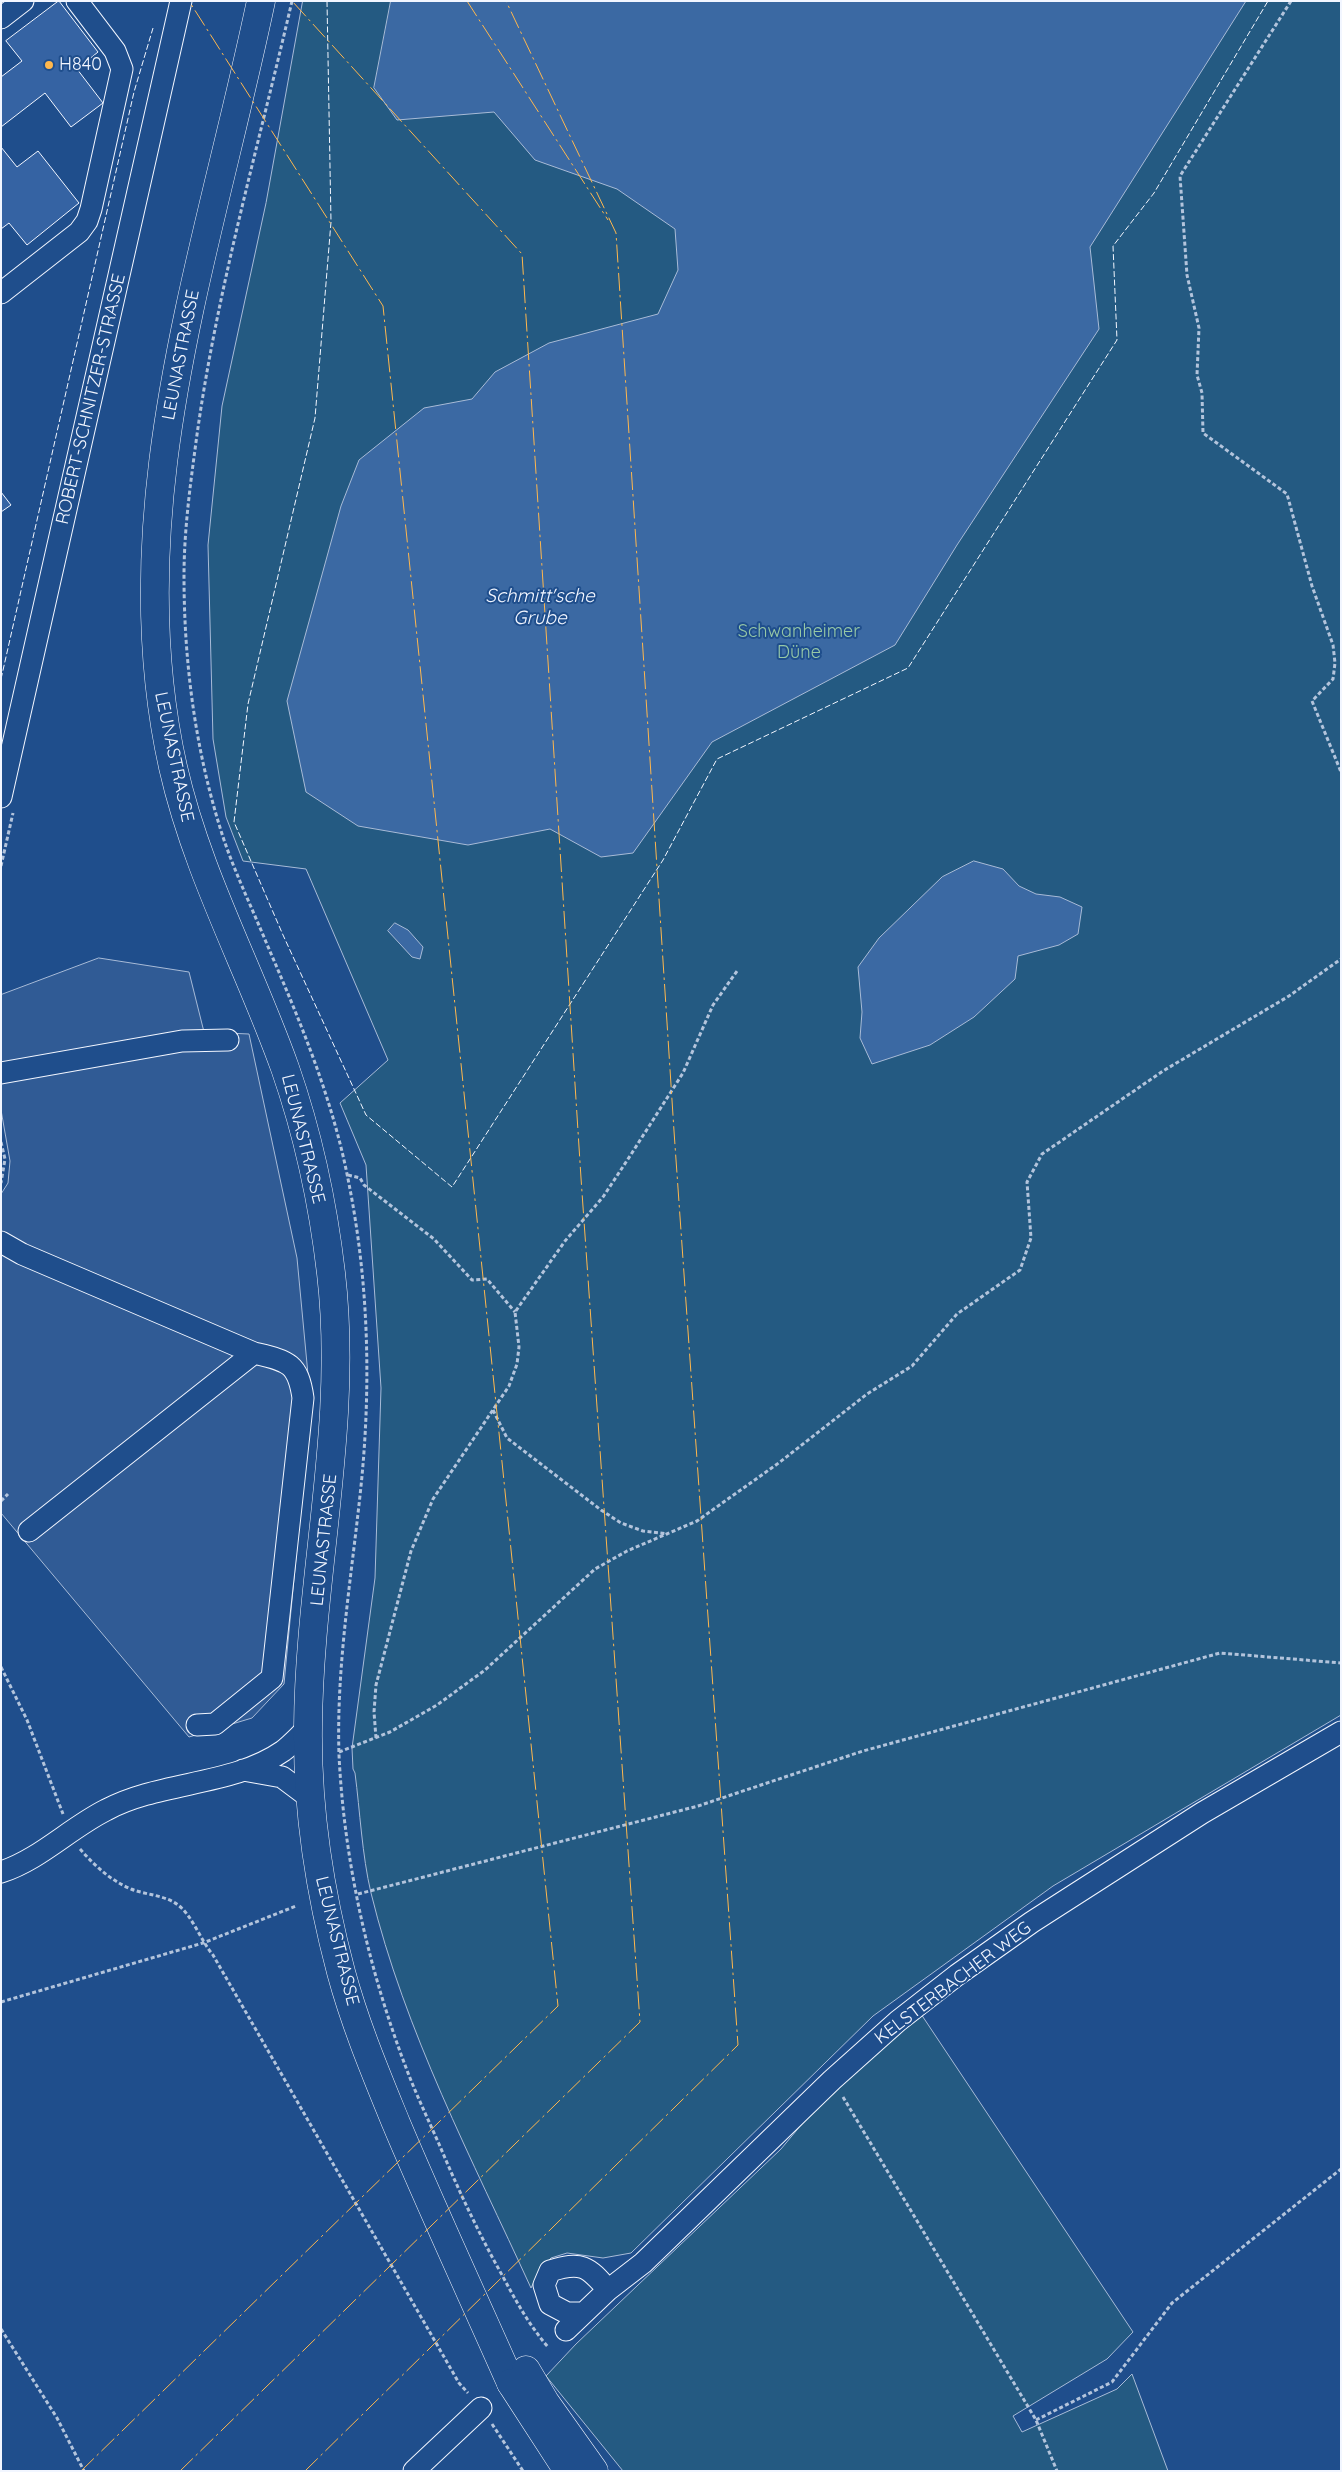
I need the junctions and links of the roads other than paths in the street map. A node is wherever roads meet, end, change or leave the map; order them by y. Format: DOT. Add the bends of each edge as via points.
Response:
graph roads {
  1 [pos="23,1"];
  2 [pos="77,1"];
  3 [pos="181,1"];
  4 [pos="261,1"];
  5 [pos="1,18"];
  6 [pos="1,293"];
  7 [pos="1,797"];
  8 [pos="228,1040"];
  9 [pos="1,1073"];
  10 [pos="1,1242"];
  11 [pos="254,1353"];
  12 [pos="29,1530"];
  13 [pos="198,1725"];
  14 [pos="308,1728"];
  15 [pos="1341,1732"];
  16 [pos="243,1770"];
  17 [pos="310,1798"];
  18 [pos="1,1872"];
  19 [pos="608,2290"];
  20 [pos="584,2313"];
  21 [pos="566,2330"];
  22 [pos="519,2377"];
  23 [pos="481,2408"];
  24 [pos="414,2471"];
  25 [pos="568,2471"];
  26 [pos="594,2471"];
  1 -- 5 [label="street"];
  2 -- 6 [label="street" via="115,51 122,69 91,209 78,232"];
  3 -- 7 [label="street, ROBERT-SCHNITZER-STRASSE"];
  4 -- 14 [label="main road, LEUNASTRASSE" via="175,377 156,532 154,632 163,716 184,812 211,891 286,1072 314,1170 327,1239 335,1322 336,1407"];
  8 -- 9 [label="street" via="182,1041"];
  10 -- 11 [label="street" via="22,1254"];
  11 -- 12 [label="street"];
  11 -- 13 [label="street" via="285,1360 300,1378 303,1398 272,1678 215,1724"];
  14 -- 16 [label="street" via="282,1752"];
  14 -- 17 [label="main road, LEUNASTRASSE"];
  15 -- 19 [label="street, KELSTERBACHER WEG" via="1202,1813 956,1975 832,2080 643,2263"];
  16 -- 17 [label="street" via="282,1777"];
  16 -- 18 [label="street" via="156,1791 107,1809"];
  17 -- 22 [label="main road, LEUNASTRASSE" via="322,1887 335,1948 364,2042 465,2280"];
  19 -- 20 [label="street, KELSTERBACHER WEG"];
  19 -- 20 [label="street" via="593,2271 570,2264 550,2271 544,2285 550,2304 567,2313"];
  20 -- 21 [label="street, KELSTERBACHER WEG"];
  22 -- 25 [label="main road"];
  22 -- 26 [label="main road" via="545,2402"];
  23 -- 24 [label="street"];
}
